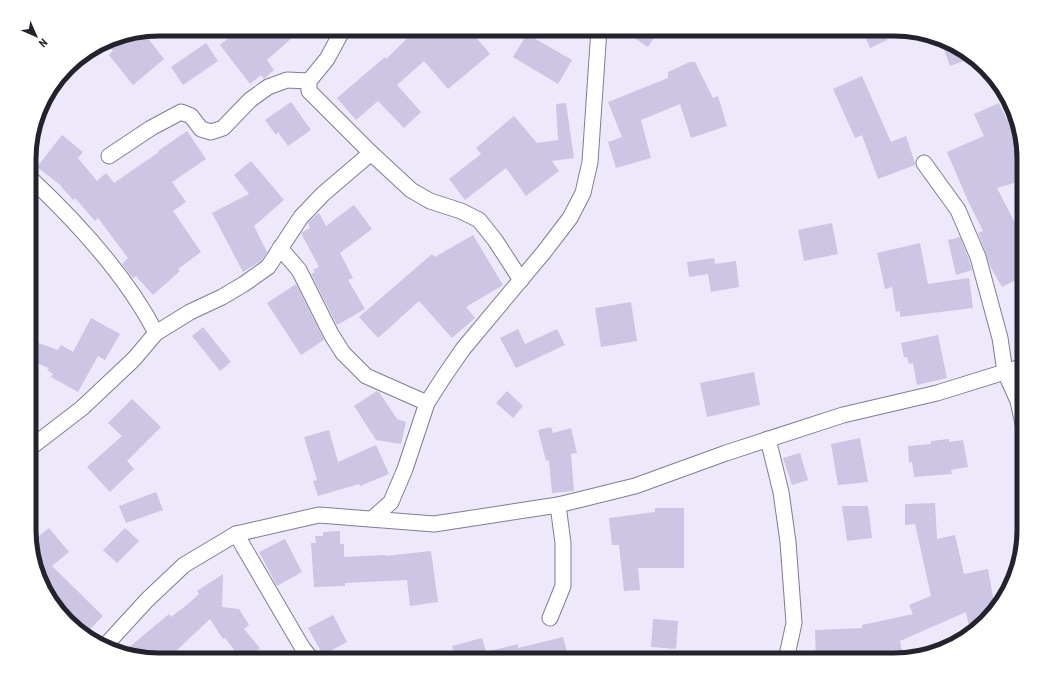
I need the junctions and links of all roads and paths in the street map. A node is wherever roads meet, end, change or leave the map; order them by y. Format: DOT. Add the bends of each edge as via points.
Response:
graph roads {
  1 [pos="339,36"];
  2 [pos="598,36"];
  3 [pos="309,81"];
  4 [pos="370,153"];
  5 [pos="109,156"];
  6 [pos="924,163"];
  7 [pos="36,184"];
  8 [pos="280,248"];
  9 [pos="521,280"];
  10 [pos="156,333"];
  11 [pos="1017,368"];
  12 [pos="1005,372"];
  13 [pos="1017,399"];
  14 [pos="427,403"];
  15 [pos="768,440"];
  16 [pos="36,443"];
  17 [pos="558,505"];
  18 [pos="372,519"];
  19 [pos="236,534"];
  20 [pos="550,618"];
  21 [pos="109,642"];
  22 [pos="307,653"];
  23 [pos="788,653"];
  1 -- 3 [label="street" via="327,60"];
  2 -- 9 [label="street" via="590,162 583,193 570,218"];
  3 -- 4 [label="street" via="309,91"];
  3 -- 5 [label="street" via="287,80 268,87 250,100 223,128 211,132 201,129 190,116 181,112"];
  4 -- 8 [label="street" via="301,217"];
  4 -- 9 [label="street" via="411,190 430,201 479,220"];
  6 -- 12 [label="street" via="958,210 978,257 1000,338"];
  7 -- 10 [label="street" via="70,217 128,284"];
  8 -- 10 [label="street" via="268,267 244,284"];
  8 -- 14 [label="street" via="299,270 343,353 366,376"];
  9 -- 14 [label="street" via="463,350"];
  10 -- 16 [label="street" via="134,359 82,408"];
  11 -- 12 [label="street"];
  12 -- 13 [label="street"];
  12 -- 15 [label="street" via="937,393 843,415"];
  14 -- 18 [label="street" via="391,502"];
  15 -- 17 [label="street" via="635,486"];
  15 -- 23 [label="street" via="782,492 788,542 794,623"];
  17 -- 18 [label="street" via="434,524"];
  17 -- 20 [label="street" via="563,543 563,586"];
  18 -- 19 [label="street" via="319,515"];
  19 -- 21 [label="street" via="184,565"];
  19 -- 22 [label="street"];
}
